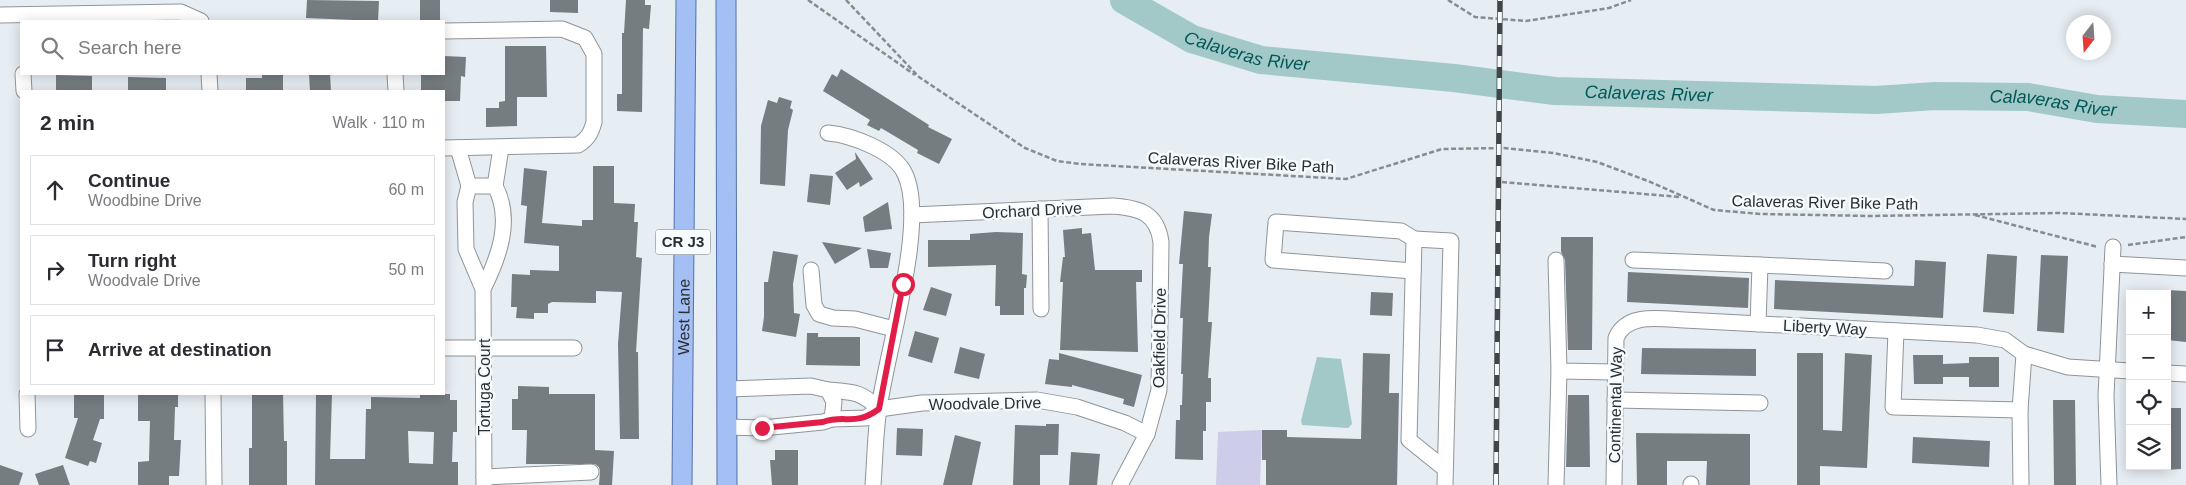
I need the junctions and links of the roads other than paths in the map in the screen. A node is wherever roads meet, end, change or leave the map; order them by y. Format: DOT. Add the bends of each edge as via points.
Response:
graph roads {
  1 [pos="686,0"];
  2 [pos="726,0"];
  3 [pos="0,15"];
  4 [pos="23,18"];
  5 [pos="199,20"];
  6 [pos="445,31"];
  7 [pos="23,75"];
  8 [pos="209,75"];
  9 [pos="395,75"];
  10 [pos="24,90"];
  11 [pos="210,90"];
  12 [pos="396,90"];
  13 [pos="828,133"];
  14 [pos="451,148"];
  15 [pos="501,148"];
  16 [pos="469,186"];
  17 [pos="495,186"];
  18 [pos="1040,209"];
  19 [pos="912,215"];
  20 [pos="1150,216"];
  21 [pos="1414,239"];
  22 [pos="2113,247"];
  23 [pos="1556,260"];
  24 [pos="1633,260"];
  25 [pos="2112,264"];
  26 [pos="1760,265"];
  27 [pos="2186,268"];
  28 [pos="811,270"];
  29 [pos="1413,271"];
  30 [pos="1885,271"];
  31 [pos="483,290"];
  32 [pos="1041,309"];
  33 [pos="1758,324"];
  34 [pos="1622,326"];
  35 [pos="894,329"];
  36 [pos="1896,331"];
  37 [pos="445,348"];
  38 [pos="484,348"];
  39 [pos="574,348"];
  40 [pos="2024,354"];
  41 [pos="2108,370"];
  42 [pos="1559,371"];
  43 [pos="2126,371"];
  44 [pos="1615,372"];
  45 [pos="2171,373"];
  46 [pos="2186,374"];
  47 [pos="728,389"];
  48 [pos="828,390"];
  49 [pos="27,395"];
  50 [pos="213,395"];
  51 [pos="1615,400"];
  52 [pos="1760,403"];
  53 [pos="879,409"];
  54 [pos="2020,410"];
  55 [pos="832,419"];
  56 [pos="728,427"];
  57 [pos="28,429"];
  58 [pos="1147,434"];
  59 [pos="1445,469"];
  60 [pos="591,472"];
  61 [pos="484,481"];
  62 [pos="214,485"];
  63 [pos="682,485"];
  64 [pos="727,485"];
  65 [pos="873,485"];
  66 [pos="1120,485"];
  67 [pos="1445,485"];
  68 [pos="1556,485"];
  69 [pos="1614,485"];
  70 [pos="2021,485"];
  71 [pos="2109,485"];
  1 -- 63 [label="main road, West Lane / CR J3"];
  2 -- 47 [label="main road, CR J3"];
  3 -- 4 [label="street"];
  4 -- 5 [label="street" via="181,12"];
  6 -- 15 [label="street" via="562,29 585,38 591,46 594,54 594,122 586,140 568,147"];
  7 -- 10 [label="street"];
  8 -- 11 [label="street"];
  9 -- 12 [label="street"];
  13 -- 19 [label="street" via="857,139 900,163 906,175"];
  14 -- 15 [label="street"];
  14 -- 16 [label="street"];
  15 -- 17 [label="street"];
  16 -- 17 [label="street"];
  16 -- 31 [label="street, Tortuga Court" via="465,202 466,249"];
  17 -- 31 [label="street, Tortuga Court" via="502,204 502,244"];
  18 -- 19 [label="street, Orchard Drive"];
  18 -- 20 [label="street, Orchard Drive" via="1113,206 1134,208"];
  18 -- 32 [label="street"];
  19 -- 35 [label="street"];
  20 -- 58 [label="street, Oakfield Drive" via="1159,228 1159,390"];
  21 -- 29 [label="street"];
  21 -- 29 [label="street" via="1401,232 1276,222 1273,260"];
  21 -- 59 [label="street" via="1451,240"];
  22 -- 25 [label="street"];
  23 -- 42 [label="street"];
  24 -- 26 [label="street"];
  25 -- 27 [label="street"];
  25 -- 41 [label="street"];
  26 -- 30 [label="street"];
  26 -- 33 [label="street"];
  28 -- 35 [label="street" via="814,306 819,314"];
  29 -- 59 [label="street" via="1409,440"];
  31 -- 38 [label="street, Tortuga Court"];
  33 -- 34 [label="street, Liberty Way" via="1646,319"];
  33 -- 36 [label="street, Liberty Way"];
  34 -- 44 [label="street, Continental Way" via="1616,338"];
  35 -- 53 [label="street"];
  36 -- 40 [label="street, Liberty Way" via="1977,335 2005,340"];
  36 -- 54 [label="street" via="1893,407"];
  37 -- 38 [label="street"];
  38 -- 39 [label="street"];
  38 -- 61 [label="street, Tortuga Court"];
  40 -- 41 [label="street, Liberty Way" via="2073,368"];
  40 -- 54 [label="street"];
  41 -- 43 [label="street, Liberty Way"];
  41 -- 71 [label="street"];
  42 -- 44 [label="street"];
  42 -- 68 [label="street"];
  44 -- 51 [label="street, Continental Way"];
  45 -- 46 [label="street"];
  47 -- 48 [label="street" via="810,386"];
  47 -- 56 [label="main road, CR J3"];
  48 -- 53 [label="street" via="849,391 867,397"];
  48 -- 55 [label="street" via="834,402"];
  49 -- 57 [label="street"];
  50 -- 62 [label="street"];
  51 -- 52 [label="street"];
  51 -- 69 [label="street, Continental Way"];
  53 -- 55 [label="street, Woodvale Drive" via="866,418"];
  53 -- 58 [label="street, Woodvale Drive" via="922,403 1037,400 1085,410"];
  53 -- 65 [label="street"];
  54 -- 70 [label="street"];
  55 -- 56 [label="street, Woodvale Drive" via="762,428"];
  56 -- 64 [label="main road, CR J3"];
  58 -- 66 [label="street, Oakfield Drive"];
  59 -- 67 [label="street"];
  60 -- 61 [label="street"];
}
